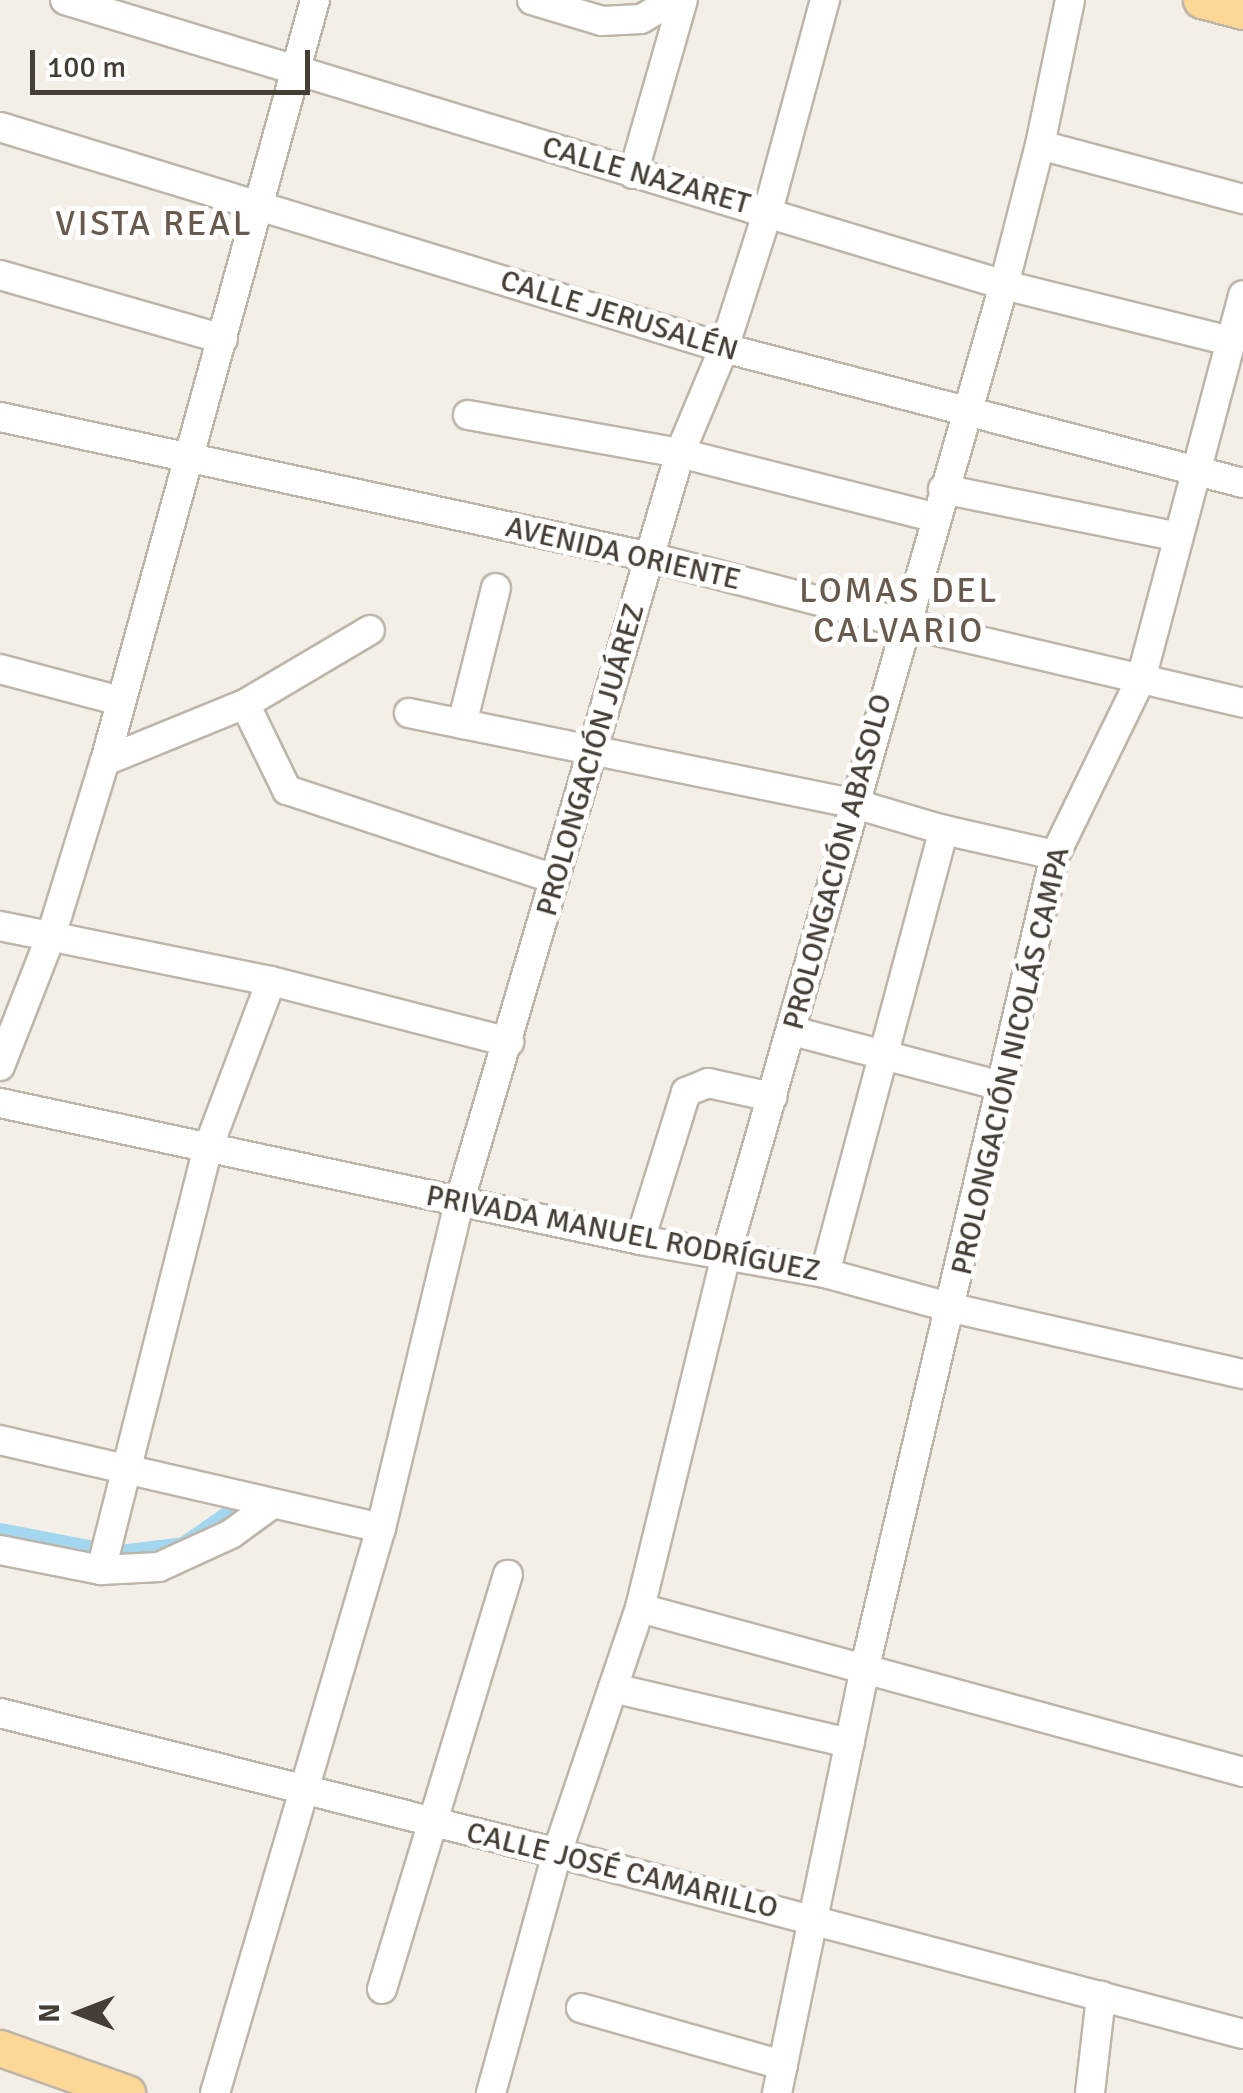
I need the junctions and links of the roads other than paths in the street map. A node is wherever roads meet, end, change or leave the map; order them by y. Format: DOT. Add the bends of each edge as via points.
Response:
graph roads {
  1 [pos="64,0"];
  2 [pos="316,0"];
  3 [pos="532,0"];
  4 [pos="674,0"];
  5 [pos="683,0"];
  6 [pos="826,0"];
  7 [pos="1070,0"];
  8 [pos="1201,0"];
  9 [pos="1243,11"];
  10 [pos="298,70"];
  11 [pos="0,127"];
  12 [pos="1040,146"];
  13 [pos="633,174"];
  14 [pos="1243,199"];
  15 [pos="258,206"];
  16 [pos="768,211"];
  17 [pos="0,275"];
  18 [pos="1004,284"];
  19 [pos="1243,295"];
  20 [pos="223,339"];
  21 [pos="1230,341"];
  22 [pos="724,348"];
  23 [pos="964,413"];
  24 [pos="468,415"];
  25 [pos="0,416"];
  26 [pos="680,453"];
  27 [pos="190,461"];
  28 [pos="1195,473"];
  29 [pos="1243,484"];
  30 [pos="944,489"];
  31 [pos="936,518"];
  32 [pos="1178,537"];
  33 [pos="650,556"];
  34 [pos="496,588"];
  35 [pos="903,623"];
  36 [pos="370,630"];
  37 [pos="0,669"];
  38 [pos="1141,679"];
  39 [pos="120,701"];
  40 [pos="1243,703"];
  41 [pos="245,704"];
  42 [pos="409,712"];
  43 [pos="462,724"];
  44 [pos="594,749"];
  45 [pos="105,761"];
  46 [pos="852,803"];
  47 [pos="944,830"];
  48 [pos="1055,855"];
  49 [pos="555,880"];
  50 [pos="0,926"];
  51 [pos="51,936"];
  52 [pos="271,981"];
  53 [pos="792,1031"];
  54 [pos="509,1042"];
  55 [pos="887,1056"];
  56 [pos="0,1066"];
  57 [pos="1001,1086"];
  58 [pos="772,1097"];
  59 [pos="0,1103"];
  60 [pos="208,1148"];
  61 [pos="459,1202"];
  62 [pos="640,1240"];
  63 [pos="726,1255"];
  64 [pos="825,1273"];
  65 [pos="952,1308"];
  66 [pos="1243,1374"];
  67 [pos="0,1440"];
  68 [pos="126,1466"];
  69 [pos="272,1504"];
  70 [pos="381,1528"];
  71 [pos="0,1550"];
  72 [pos="101,1570"];
  73 [pos="508,1574"];
  74 [pos="640,1608"];
  75 [pos="865,1668"];
  76 [pos="613,1688"];
  77 [pos="0,1713"];
  78 [pos="850,1743"];
  79 [pos="1243,1772"];
  80 [pos="306,1792"];
  81 [pos="431,1823"];
  82 [pos="557,1853"];
  83 [pos="814,1921"];
  84 [pos="382,1989"];
  85 [pos="1101,1996"];
  86 [pos="581,2008"];
  87 [pos="1243,2034"];
  88 [pos="0,2048"];
  89 [pos="780,2079"];
  90 [pos="127,2093"];
  91 [pos="215,2093"];
  92 [pos="491,2093"];
  93 [pos="1090,2093"];
  1 -- 10 [label="street, CALLE NAZARET"];
  2 -- 10 [label="street"];
  3 -- 4 [label="street" via="602,22 641,19"];
  5 -- 13 [label="street"];
  6 -- 16 [label="street, PROLONGACIÓN JUÁREZ"];
  7 -- 12 [label="street, PROLONGACIÓN ABASOLO"];
  8 -- 9 [label="main road"];
  10 -- 13 [label="street, CALLE NAZARET"];
  10 -- 15 [label="street"];
  11 -- 15 [label="street, CALLE JERUSALÉN"];
  12 -- 14 [label="street"];
  12 -- 18 [label="street, PROLONGACIÓN ABASOLO"];
  13 -- 16 [label="street, CALLE NAZARET"];
  15 -- 20 [label="street"];
  15 -- 22 [label="street, CALLE JERUSALÉN"];
  16 -- 18 [label="street, CALLE NAZARET"];
  16 -- 22 [label="street, PROLONGACIÓN JUÁREZ"];
  17 -- 20 [label="street"];
  18 -- 21 [label="street, CALLE NAZARET"];
  18 -- 23 [label="street, PROLONGACIÓN ABASOLO"];
  19 -- 21 [label="street, PROLONGACIÓN NICOLÁS CAMPA"];
  20 -- 27 [label="street"];
  21 -- 28 [label="street, PROLONGACIÓN NICOLÁS CAMPA"];
  22 -- 23 [label="street, CALLE JERUSALÉN"];
  22 -- 26 [label="street, PROLONGACIÓN JUÁREZ"];
  23 -- 28 [label="street, CALLE JERUSALÉN"];
  23 -- 30 [label="street, PROLONGACIÓN ABASOLO"];
  24 -- 26 [label="street"];
  25 -- 27 [label="street, AVENIDA ORIENTE"];
  26 -- 31 [label="street"];
  26 -- 33 [label="street, PROLONGACIÓN JUÁREZ"];
  27 -- 33 [label="street, AVENIDA ORIENTE"];
  27 -- 39 [label="street"];
  28 -- 29 [label="street, CALLE JERUSALÉN"];
  28 -- 32 [label="street, PROLONGACIÓN NICOLÁS CAMPA"];
  30 -- 31 [label="street, PROLONGACIÓN ABASOLO"];
  30 -- 32 [label="street"];
  31 -- 35 [label="street, PROLONGACIÓN ABASOLO"];
  32 -- 38 [label="street, PROLONGACIÓN NICOLÁS CAMPA"];
  33 -- 35 [label="street, AVENIDA ORIENTE"];
  33 -- 44 [label="street, PROLONGACIÓN JUÁREZ"];
  34 -- 43 [label="street"];
  35 -- 38 [label="street, AVENIDA ORIENTE"];
  35 -- 46 [label="street, PROLONGACIÓN ABASOLO"];
  36 -- 41 [label="street"];
  37 -- 39 [label="street"];
  38 -- 40 [label="street, AVENIDA ORIENTE"];
  38 -- 48 [label="street, PROLONGACIÓN NICOLÁS CAMPA"];
  39 -- 45 [label="street"];
  41 -- 45 [label="street"];
  41 -- 49 [label="street" via="287,790"];
  42 -- 43 [label="street"];
  43 -- 44 [label="street"];
  44 -- 46 [label="street"];
  44 -- 49 [label="street, PROLONGACIÓN JUÁREZ"];
  45 -- 51 [label="street"];
  46 -- 47 [label="street"];
  46 -- 53 [label="street, PROLONGACIÓN ABASOLO"];
  47 -- 48 [label="street"];
  47 -- 55 [label="street"];
  48 -- 57 [label="street, PROLONGACIÓN NICOLÁS CAMPA"];
  49 -- 54 [label="street, PROLONGACIÓN JUÁREZ"];
  50 -- 51 [label="street"];
  51 -- 52 [label="street"];
  51 -- 56 [label="street"];
  52 -- 54 [label="street"];
  52 -- 60 [label="street"];
  53 -- 55 [label="street"];
  53 -- 58 [label="street, PROLONGACIÓN ABASOLO"];
  54 -- 61 [label="street, PROLONGACIÓN JUÁREZ"];
  55 -- 57 [label="street"];
  55 -- 64 [label="street"];
  57 -- 65 [label="street, PROLONGACIÓN NICOLÁS CAMPA"];
  58 -- 62 [label="street" via="708,1084 686,1092"];
  58 -- 63 [label="street, PROLONGACIÓN ABASOLO"];
  59 -- 60 [label="street, PRIVADA MANUEL RODRÍGUEZ"];
  60 -- 61 [label="street, PRIVADA MANUEL RODRÍGUEZ"];
  60 -- 68 [label="street"];
  61 -- 62 [label="street, PRIVADA MANUEL RODRÍGUEZ"];
  61 -- 70 [label="street, PROLONGACIÓN JUÁREZ"];
  62 -- 63 [label="street, PRIVADA MANUEL RODRÍGUEZ"];
  63 -- 64 [label="street, PRIVADA MANUEL RODRÍGUEZ"];
  63 -- 74 [label="street, PROLONGACIÓN ABASOLO"];
  64 -- 65 [label="street, PRIVADA MANUEL RODRÍGUEZ"];
  65 -- 66 [label="street, PRIVADA MANUEL RODRÍGUEZ"];
  65 -- 75 [label="street, PROLONGACIÓN NICOLÁS CAMPA"];
  67 -- 68 [label="street"];
  68 -- 69 [label="street"];
  68 -- 72 [label="street"];
  69 -- 70 [label="street"];
  69 -- 72 [label="street" via="231,1534 160,1567"];
  70 -- 80 [label="street, PROLONGACIÓN JUÁREZ"];
  71 -- 72 [label="street"];
  73 -- 81 [label="street"];
  74 -- 75 [label="street"];
  74 -- 76 [label="street, PROLONGACIÓN ABASOLO"];
  75 -- 78 [label="street, PROLONGACIÓN NICOLÁS CAMPA"];
  75 -- 79 [label="street"];
  76 -- 78 [label="street"];
  76 -- 82 [label="street, PROLONGACIÓN ABASOLO"];
  77 -- 80 [label="street, CALLE JOSÉ CAMARILLO"];
  78 -- 83 [label="street, PROLONGACIÓN NICOLÁS CAMPA"];
  80 -- 81 [label="street, CALLE JOSÉ CAMARILLO"];
  80 -- 91 [label="street, PROLONGACIÓN JUÁREZ"];
  81 -- 82 [label="street, CALLE JOSÉ CAMARILLO"];
  81 -- 84 [label="street"];
  82 -- 83 [label="street, CALLE JOSÉ CAMARILLO"];
  82 -- 92 [label="street, PROLONGACIÓN ABASOLO"];
  83 -- 85 [label="street, CALLE JOSÉ CAMARILLO"];
  83 -- 89 [label="street, PROLONGACIÓN NICOLÁS CAMPA"];
  85 -- 87 [label="street, CALLE JOSÉ CAMARILLO"];
  85 -- 93 [label="street"];
  86 -- 89 [label="street"];
  88 -- 90 [label="main road"];
}
